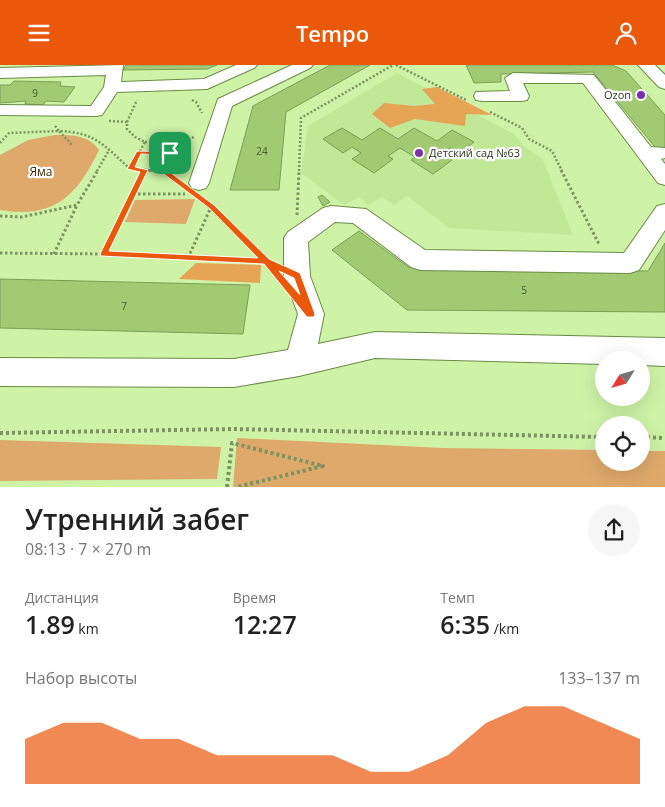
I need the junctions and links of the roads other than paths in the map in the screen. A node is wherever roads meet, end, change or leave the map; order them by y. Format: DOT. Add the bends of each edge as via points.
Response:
graph roads {
  1 [pos="249,65"];
  2 [pos="305,65"];
  3 [pos="646,65"];
  4 [pos="36,69"];
  5 [pos="0,73"];
  6 [pos="113,74"];
  7 [pos="665,84"];
  8 [pos="479,102"];
  9 [pos="0,110"];
  10 [pos="665,178"];
  11 [pos="192,190"];
  12 [pos="665,212"];
  13 [pos="665,352"];
  14 [pos="299,362"];
  15 [pos="0,372"];
  1 -- 6 [label="street" via="207,84"];
  2 -- 11 [label="street" via="224,103"];
  3 -- 7 [label="street"];
  4 -- 5 [label="street"];
  4 -- 6 [label="street"];
  6 -- 9 [label="street" via="96,111"];
  8 -- 10 [label="street" via="521,96 513,78 588,78 654,153"];
  12 -- 14 [label="street" via="630,263 420,260 358,215 330,214 296,238 288,276 310,314"];
  13 -- 14 [label="street" via="375,345"];
  14 -- 15 [label="street" via="234,373"];
}
